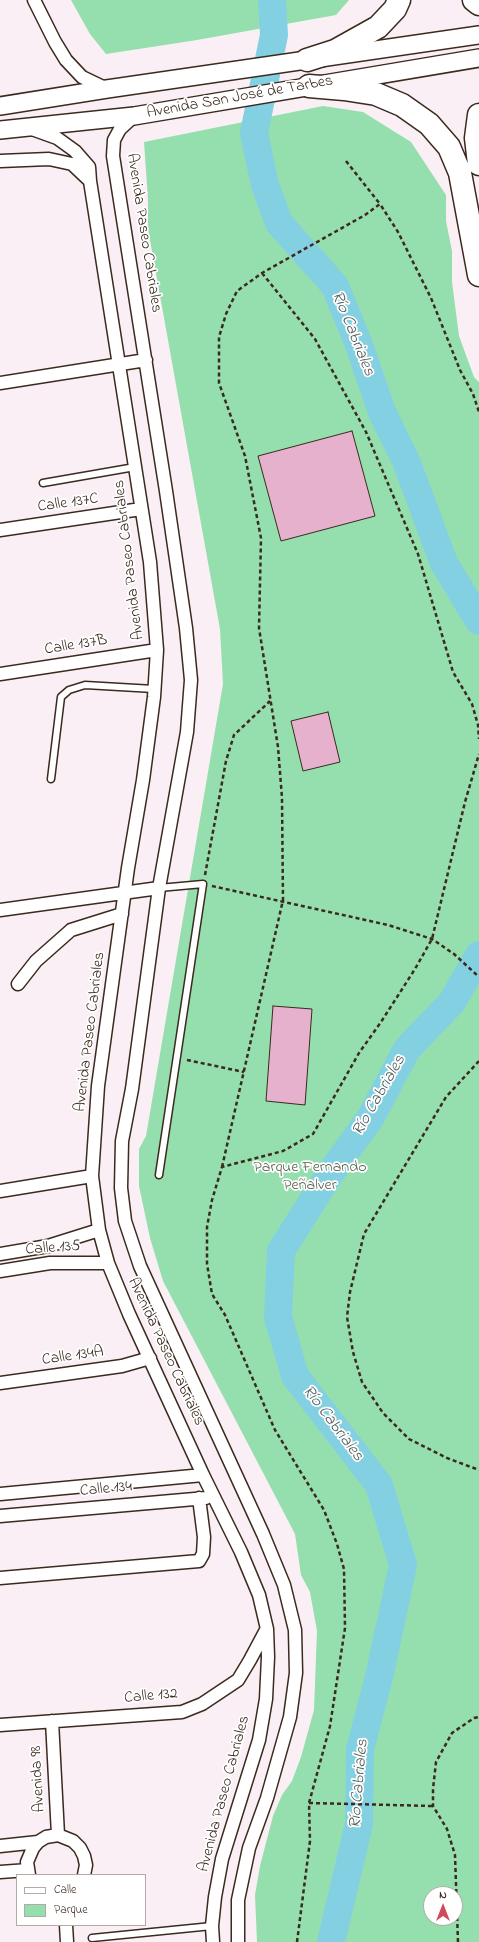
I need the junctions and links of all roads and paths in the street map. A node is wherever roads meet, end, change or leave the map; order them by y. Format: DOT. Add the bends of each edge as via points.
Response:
graph roads {
  1 [pos="34,0"];
  2 [pos="399,0"];
  3 [pos="474,0"];
  4 [pos="479,4"];
  5 [pos="479,35"];
  6 [pos="479,58"];
  7 [pos="307,60"];
  8 [pos="308,86"];
  9 [pos="107,88"];
  10 [pos="0,106"];
  11 [pos="479,115"];
  12 [pos="134,116"];
  13 [pos="27,127"];
  14 [pos="0,130"];
  15 [pos="0,161"];
  16 [pos="346,161"];
  17 [pos="479,164"];
  18 [pos="90,181"];
  19 [pos="380,204"];
  20 [pos="262,273"];
  21 [pos="479,275"];
  22 [pos="146,360"];
  23 [pos="118,363"];
  24 [pos="0,383"];
  25 [pos="479,412"];
  26 [pos="135,467"];
  27 [pos="43,483"];
  28 [pos="141,509"];
  29 [pos="0,530"];
  30 [pos="157,650"];
  31 [pos="0,674"];
  32 [pos="154,689"];
  33 [pos="270,701"];
  34 [pos="479,740"];
  35 [pos="479,754"];
  36 [pos="51,779"];
  37 [pos="203,884"];
  38 [pos="159,888"];
  39 [pos="125,893"];
  40 [pos="283,900"];
  41 [pos="0,910"];
  42 [pos="122,914"];
  43 [pos="432,939"];
  44 [pos="479,977"];
  45 [pos="18,984"];
  46 [pos="176,1058"];
  47 [pos="479,1061"];
  48 [pos="244,1072"];
  49 [pos="222,1167"];
  50 [pos="159,1175"];
  51 [pos="92,1176"];
  52 [pos="0,1191"];
  53 [pos="99,1230"];
  54 [pos="0,1254"];
  55 [pos="108,1263"];
  56 [pos="0,1271"];
  57 [pos="150,1358"];
  58 [pos="0,1383"];
  59 [pos="479,1470"];
  60 [pos="203,1475"];
  61 [pos="0,1494"];
  62 [pos="215,1497"];
  63 [pos="199,1498"];
  64 [pos="0,1516"];
  65 [pos="0,1578"];
  66 [pos="267,1628"];
  67 [pos="479,1717"];
  68 [pos="52,1721"];
  69 [pos="0,1725"];
  70 [pos="309,1803"];
  71 [pos="434,1806"];
  72 [pos="58,1836"];
  73 [pos="38,1842"];
  74 [pos="0,1846"];
  75 [pos="0,1872"];
  76 [pos="28,1873"];
  77 [pos="84,1874"];
  78 [pos="66,1926"];
  79 [pos="212,1926"];
  80 [pos="92,1938"];
  81 [pos="67,1942"];
  82 [pos="213,1942"];
  83 [pos="238,1942"];
  84 [pos="297,1942"];
  85 [pos="458,1942"];
  1 -- 9 [label="street" via="66,60 82,77"];
  2 -- 7 [label="highway" via="395,9 378,27 334,52"];
  3 -- 4 [label="highway"];
  5 -- 7 [label="street, Avenida San José de Tarbes"];
  6 -- 8 [label="street, Avenida San José de Tarbes"];
  7 -- 9 [label="street, Avenida San José de Tarbes"];
  8 -- 12 [label="street, Avenida San José de Tarbes"];
  8 -- 21 [label="highway" via="344,88 376,94 402,105 429,124 449,147 460,174"];
  9 -- 10 [label="street, Avenida San José de Tarbes"];
  11 -- 17 [label="highway" via="476,138"];
  12 -- 13 [label="street, Avenida San José de Tarbes"];
  12 -- 22 [label="street, Avenida Paseo Cabriales" via="120,129 114,140 113,156"];
  13 -- 14 [label="street, Avenida San José de Tarbes"];
  13 -- 18 [label="street, Avenida Paseo Cabriales" via="57,138 75,151 89,166"];
  15 -- 18 [label="street" via="49,158 72,164"];
  16 -- 19 [label="path"];
  18 -- 23 [label="street, Avenida Paseo Cabriales"];
  19 -- 20 [label="path"];
  19 -- 25 [label="path" via="398,232 431,298"];
  20 -- 33 [label="path" via="237,291 226,314 219,337 219,384 245,456 261,538 259,628"];
  20 -- 34 [label="path" via="315,339 366,432 418,554 453,672 472,704"];
  22 -- 23 [label="street"];
  22 -- 38 [label="street, Avenida Paseo Cabriales" via="186,628 191,680 187,732"];
  23 -- 24 [label="street"];
  23 -- 26 [label="street, Avenida Paseo Cabriales"];
  26 -- 27 [label="lane"];
  26 -- 28 [label="street, Avenida Paseo Cabriales"];
  28 -- 29 [label="street, Calle 137C"];
  28 -- 30 [label="street, Avenida Paseo Cabriales" via="150,562"];
  30 -- 31 [label="street, Calle 137B"];
  30 -- 32 [label="street, Avenida Paseo Cabriales"];
  32 -- 36 [label="lane" via="85,685 69,690 61,697"];
  32 -- 39 [label="street, Avenida Paseo Cabriales"];
  33 -- 37 [label="path" via="234,735 226,761"];
  33 -- 40 [label="path" via="278,747 282,798"];
  35 -- 43 [label="path"];
  37 -- 38 [label="lane"];
  37 -- 40 [label="path"];
  37 -- 46 [label="lane"];
  38 -- 39 [label="street"];
  38 -- 83 [label="street, Avenida Paseo Cabriales" via="132,1089 122,1141 121,1188 125,1221 155,1303 236,1472 272,1556 284,1585 295,1630 296,1673 290,1717 267,1798 249,1848 238,1900"];
  39 -- 41 [label="street"];
  39 -- 42 [label="street, Avenida Paseo Cabriales"];
  40 -- 43 [label="path" via="388,925"];
  40 -- 48 [label="path"];
  42 -- 45 [label="street" via="71,930 36,961"];
  42 -- 51 [label="street, Avenida Paseo Cabriales" via="98,1086"];
  43 -- 44 [label="path" via="454,954"];
  43 -- 49 [label="path" via="381,1022 358,1053 313,1134 283,1151"];
  46 -- 48 [label="path"];
  46 -- 50 [label="lane"];
  47 -- 59 [label="path" via="446,1097 364,1234 350,1292 347,1317 353,1352 362,1382 383,1413 410,1439 447,1458"];
  48 -- 49 [label="path"];
  49 -- 70 [label="path" via="207,1227 207,1264 212,1294 225,1315 275,1430 324,1510 344,1569 345,1628 340,1666 330,1726"];
  51 -- 52 [label="street"];
  51 -- 53 [label="street, Avenida Paseo Cabriales"];
  53 -- 54 [label="street, Calle 135" via="48,1246"];
  53 -- 55 [label="street, Avenida Paseo Cabriales"];
  55 -- 56 [label="street, Calle 135" via="50,1263"];
  55 -- 57 [label="street, Avenida Paseo Cabriales"];
  57 -- 58 [label="street, Calle 134A" via="122,1366"];
  57 -- 60 [label="street, Avenida Paseo Cabriales"];
  60 -- 61 [label="street, Calle 134"];
  60 -- 62 [label="street, Avenida Paseo Cabriales"];
  62 -- 63 [label="street, Calle 134"];
  62 -- 66 [label="street, Avenida Paseo Cabriales" via="259,1595"];
  63 -- 64 [label="street, Calle 134"];
  63 -- 65 [label="street" via="204,1537 203,1554 199,1561"];
  66 -- 68 [label="street, Calle 132" via="238,1680 202,1704 182,1712"];
  66 -- 79 [label="street, Avenida Paseo Cabriales" via="266,1698 259,1740 222,1859"];
  67 -- 71 [label="path" via="452,1732 436,1762"];
  68 -- 69 [label="street, Calle 132"];
  68 -- 72 [label="street, Avenida 98"];
  70 -- 71 [label="path"];
  70 -- 84 [label="path" via="310,1841"];
  71 -- 85 [label="path" via="447,1828 455,1855"];
  72 -- 73 [label="street" via="46,1837"];
  72 -- 77 [label="street" via="74,1841 80,1848 86,1865"];
  73 -- 74 [label="street"];
  73 -- 76 [label="street" via="29,1854"];
  75 -- 76 [label="street"];
  78 -- 81 [label="street"];
  79 -- 80 [label="lane"];
  79 -- 82 [label="street, Avenida Paseo Cabriales"];
}
